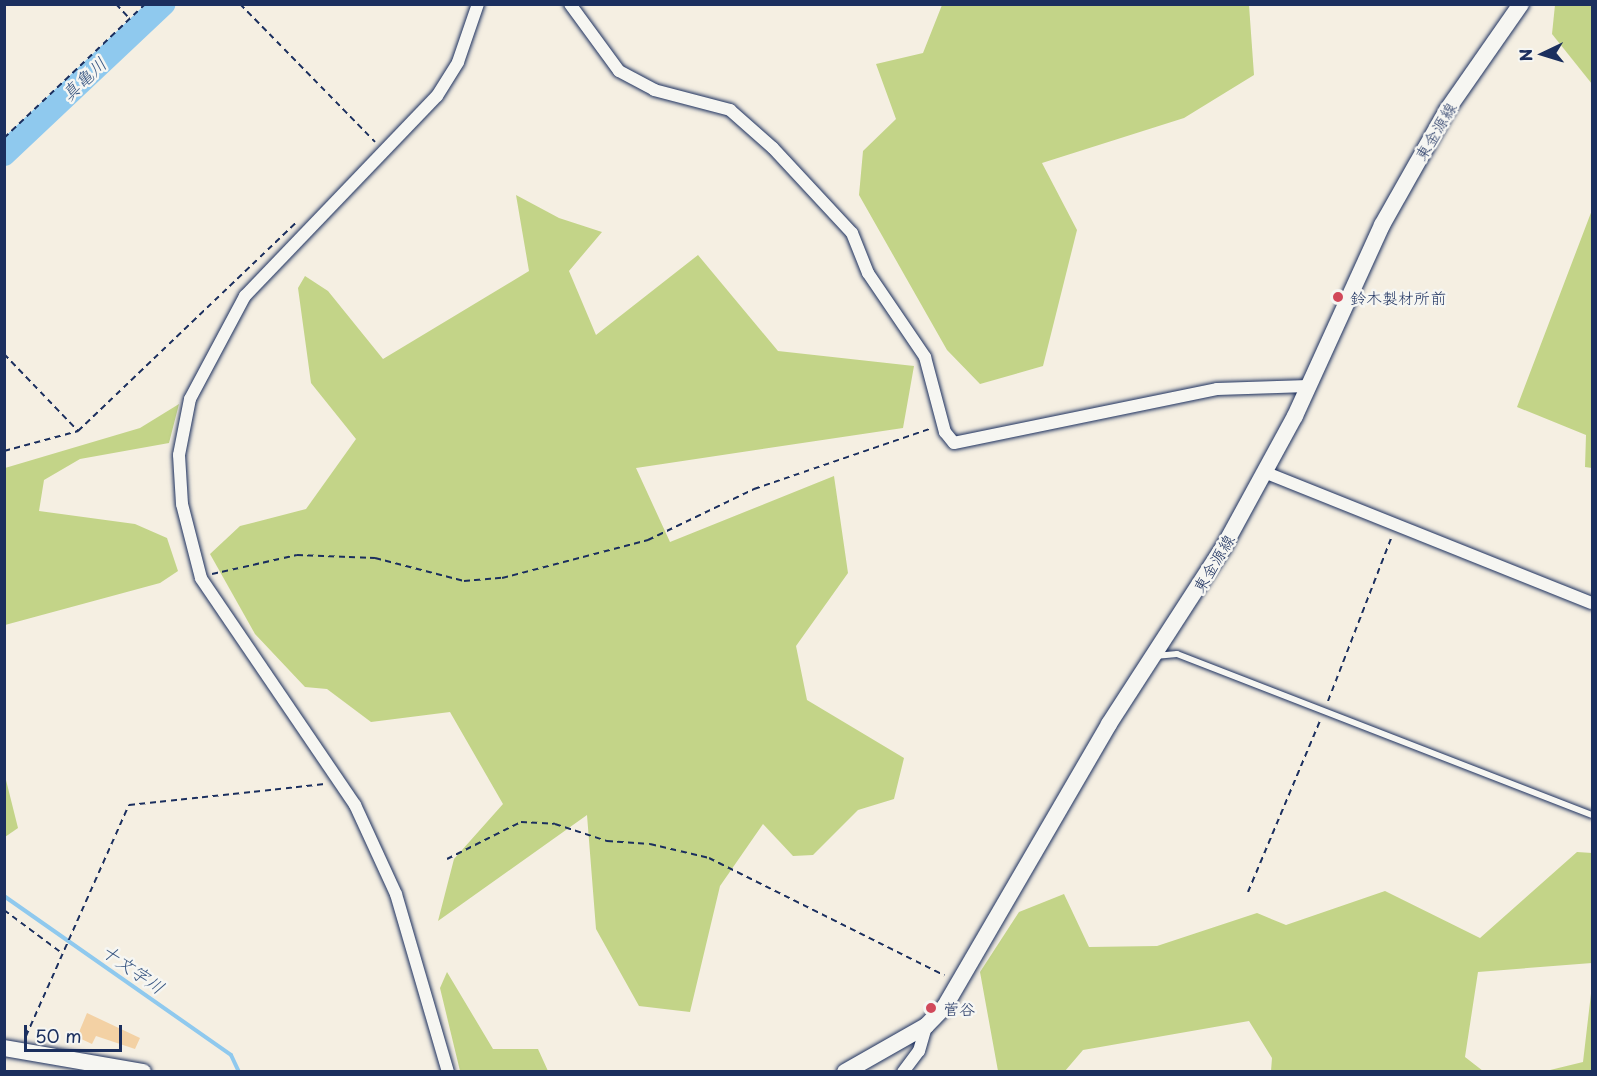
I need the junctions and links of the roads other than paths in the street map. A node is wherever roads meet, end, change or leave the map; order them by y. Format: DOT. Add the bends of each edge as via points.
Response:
graph roads {
  1 [pos="478,4"];
  2 [pos="570,4"];
  3 [pos="1521,4"];
  4 [pos="1308,386"];
  5 [pos="1264,472"];
  6 [pos="1593,603"];
  7 [pos="1154,656"];
  8 [pos="1593,815"];
  9 [pos="926,1026"];
  10 [pos="4,1048"];
  11 [pos="143,1071"];
  12 [pos="448,1071"];
  13 [pos="845,1071"];
  14 [pos="903,1071"];
  1 -- 12 [label="street" via="458,62 437,96 245,296 206,365 184,419 179,455 182,504 201,578 341,783 396,894"];
  2 -- 4 [label="street" via="619,71 654,90 729,110 773,148 852,233 868,273 925,357 943,425 954,443 1217,389"];
  3 -- 4 [label="main road, 東金源線" via="1483,55 1404,185"];
  4 -- 5 [label="main road, 東金源線"];
  5 -- 6 [label="street"];
  5 -- 7 [label="main road, 東金源線"];
  7 -- 8 [label="lane" via="1177,654"];
  7 -- 9 [label="main road, 東金源線" via="1108,724 958,982"];
  9 -- 13 [label="main road, 東金源線"];
  9 -- 14 [label="street" via="919,1051"];
  10 -- 11 [label="main road"];
}
